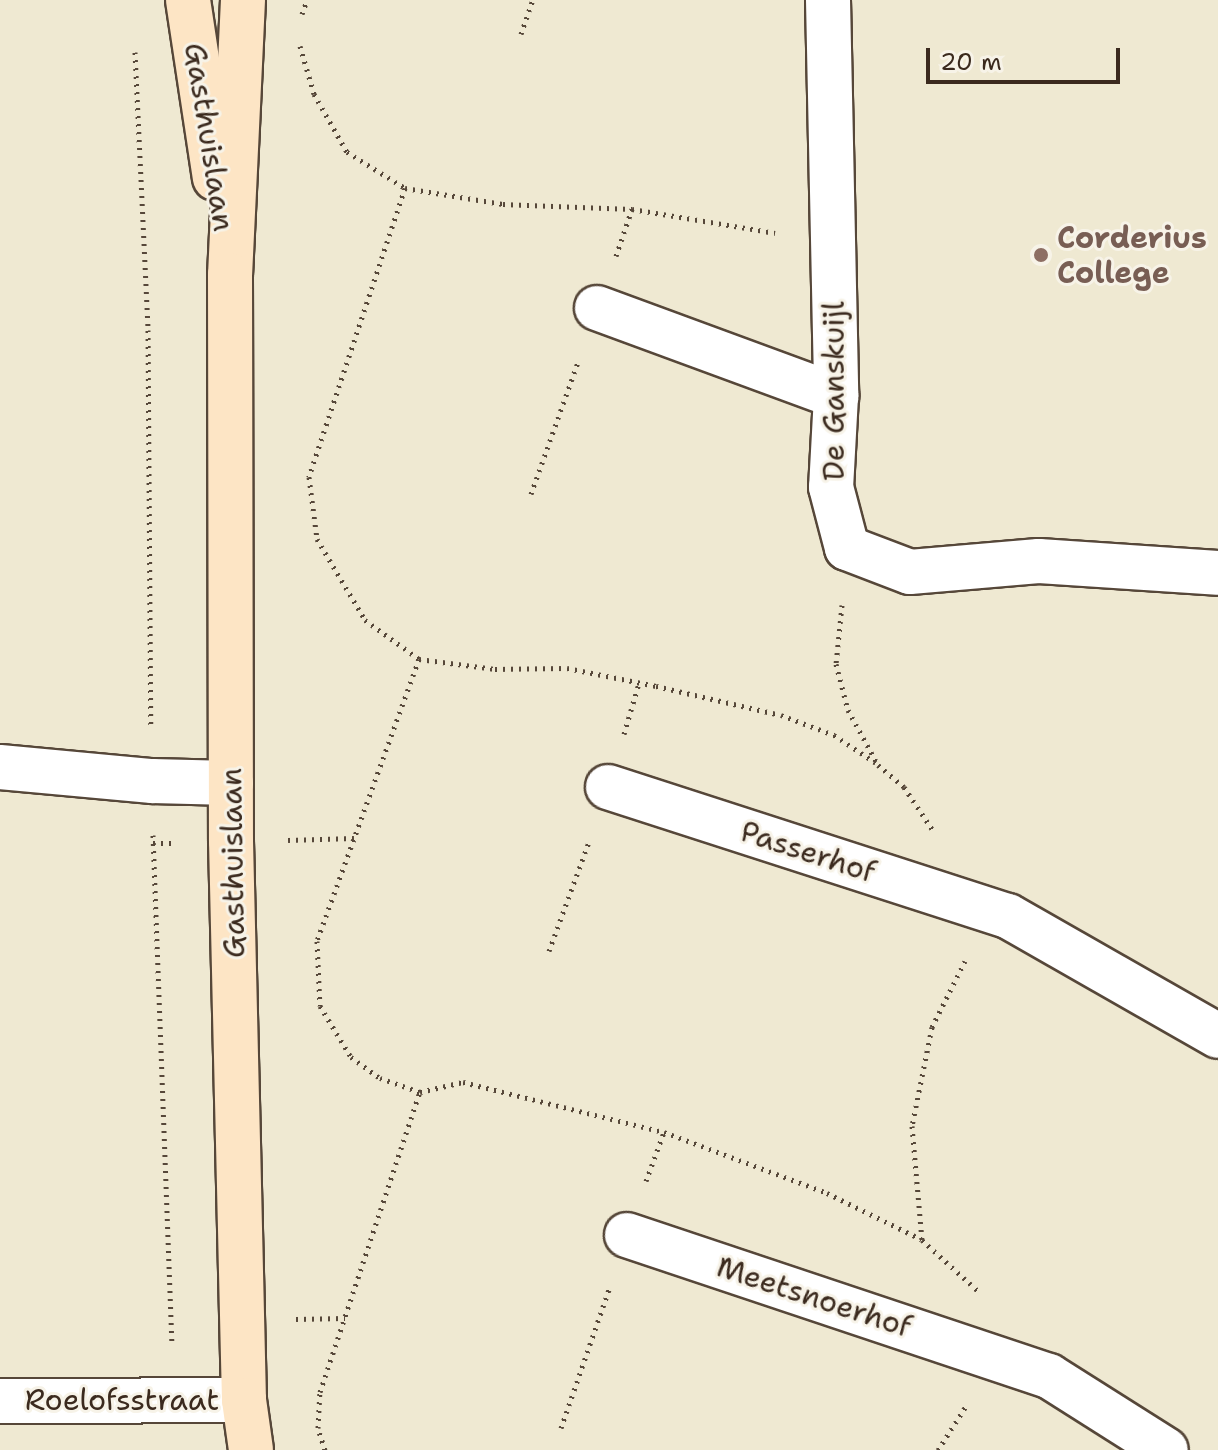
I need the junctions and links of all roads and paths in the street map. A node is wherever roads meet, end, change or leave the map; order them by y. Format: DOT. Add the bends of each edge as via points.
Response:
graph roads {
  1 [pos="188,0"];
  2 [pos="243,0"];
  3 [pos="307,0"];
  4 [pos="533,0"];
  5 [pos="828,0"];
  6 [pos="299,22"];
  7 [pos="296,33"];
  8 [pos="521,34"];
  9 [pos="405,188"];
  10 [pos="833,242"];
  11 [pos="230,275"];
  12 [pos="597,308"];
  13 [pos="836,396"];
  14 [pos="847,548"];
  15 [pos="1218,573"];
  16 [pos="419,659"];
  17 [pos="878,765"];
  18 [pos="0,767"];
  19 [pos="231,783"];
  20 [pos="608,787"];
  21 [pos="936,834"];
  22 [pos="1008,916"];
  23 [pos="1218,1036"];
  24 [pos="420,1092"];
  25 [pos="627,1235"];
  26 [pos="922,1240"];
  27 [pos="984,1297"];
  28 [pos="244,1400"];
  29 [pos="0,1401"];
  30 [pos="251,1450"];
  31 [pos="325,1450"];
  32 [pos="1166,1450"];
  1 -- 11 [label="main road, Gasthuislaan"];
  2 -- 11 [label="main road, Gasthuislaan"];
  3 -- 6 [label="path"];
  4 -- 8 [label="path"];
  5 -- 10 [label="street, De Ganskuijl"];
  7 -- 9 [label="path" via="314,94 347,152"];
  9 -- 10 [label="path" via="503,204 632,209"];
  9 -- 16 [label="path" via="309,477 317,539 340,581 365,620"];
  10 -- 13 [label="street, De Ganskuijl"];
  11 -- 19 [label="main road, Gasthuislaan"];
  12 -- 13 [label="street"];
  13 -- 14 [label="street, De Ganskuijl" via="831,487"];
  14 -- 15 [label="street" via="910,572 1039,561"];
  14 -- 17 [label="path" via="836,664 848,710"];
  16 -- 17 [label="path" via="495,669 567,668 656,686 781,715 834,735"];
  16 -- 24 [label="path" via="317,941 320,1006 351,1057 380,1078"];
  17 -- 21 [label="path" via="904,787"];
  18 -- 19 [label="street"];
  19 -- 28 [label="main road, Gasthuislaan"];
  20 -- 22 [label="street, Passerhof"];
  22 -- 23 [label="street"];
  22 -- 26 [label="path" via="960,966 932,1027 912,1126"];
  24 -- 26 [label="path" via="463,1082 664,1132 827,1193"];
  24 -- 31 [label="path" via="320,1392 318,1428"];
  25 -- 32 [label="street, Meetsnoerhof" via="1049,1376"];
  26 -- 27 [label="path"];
  28 -- 29 [label="street, Roelofsstraat"];
  28 -- 30 [label="main road, Gasthuislaan"];
}
